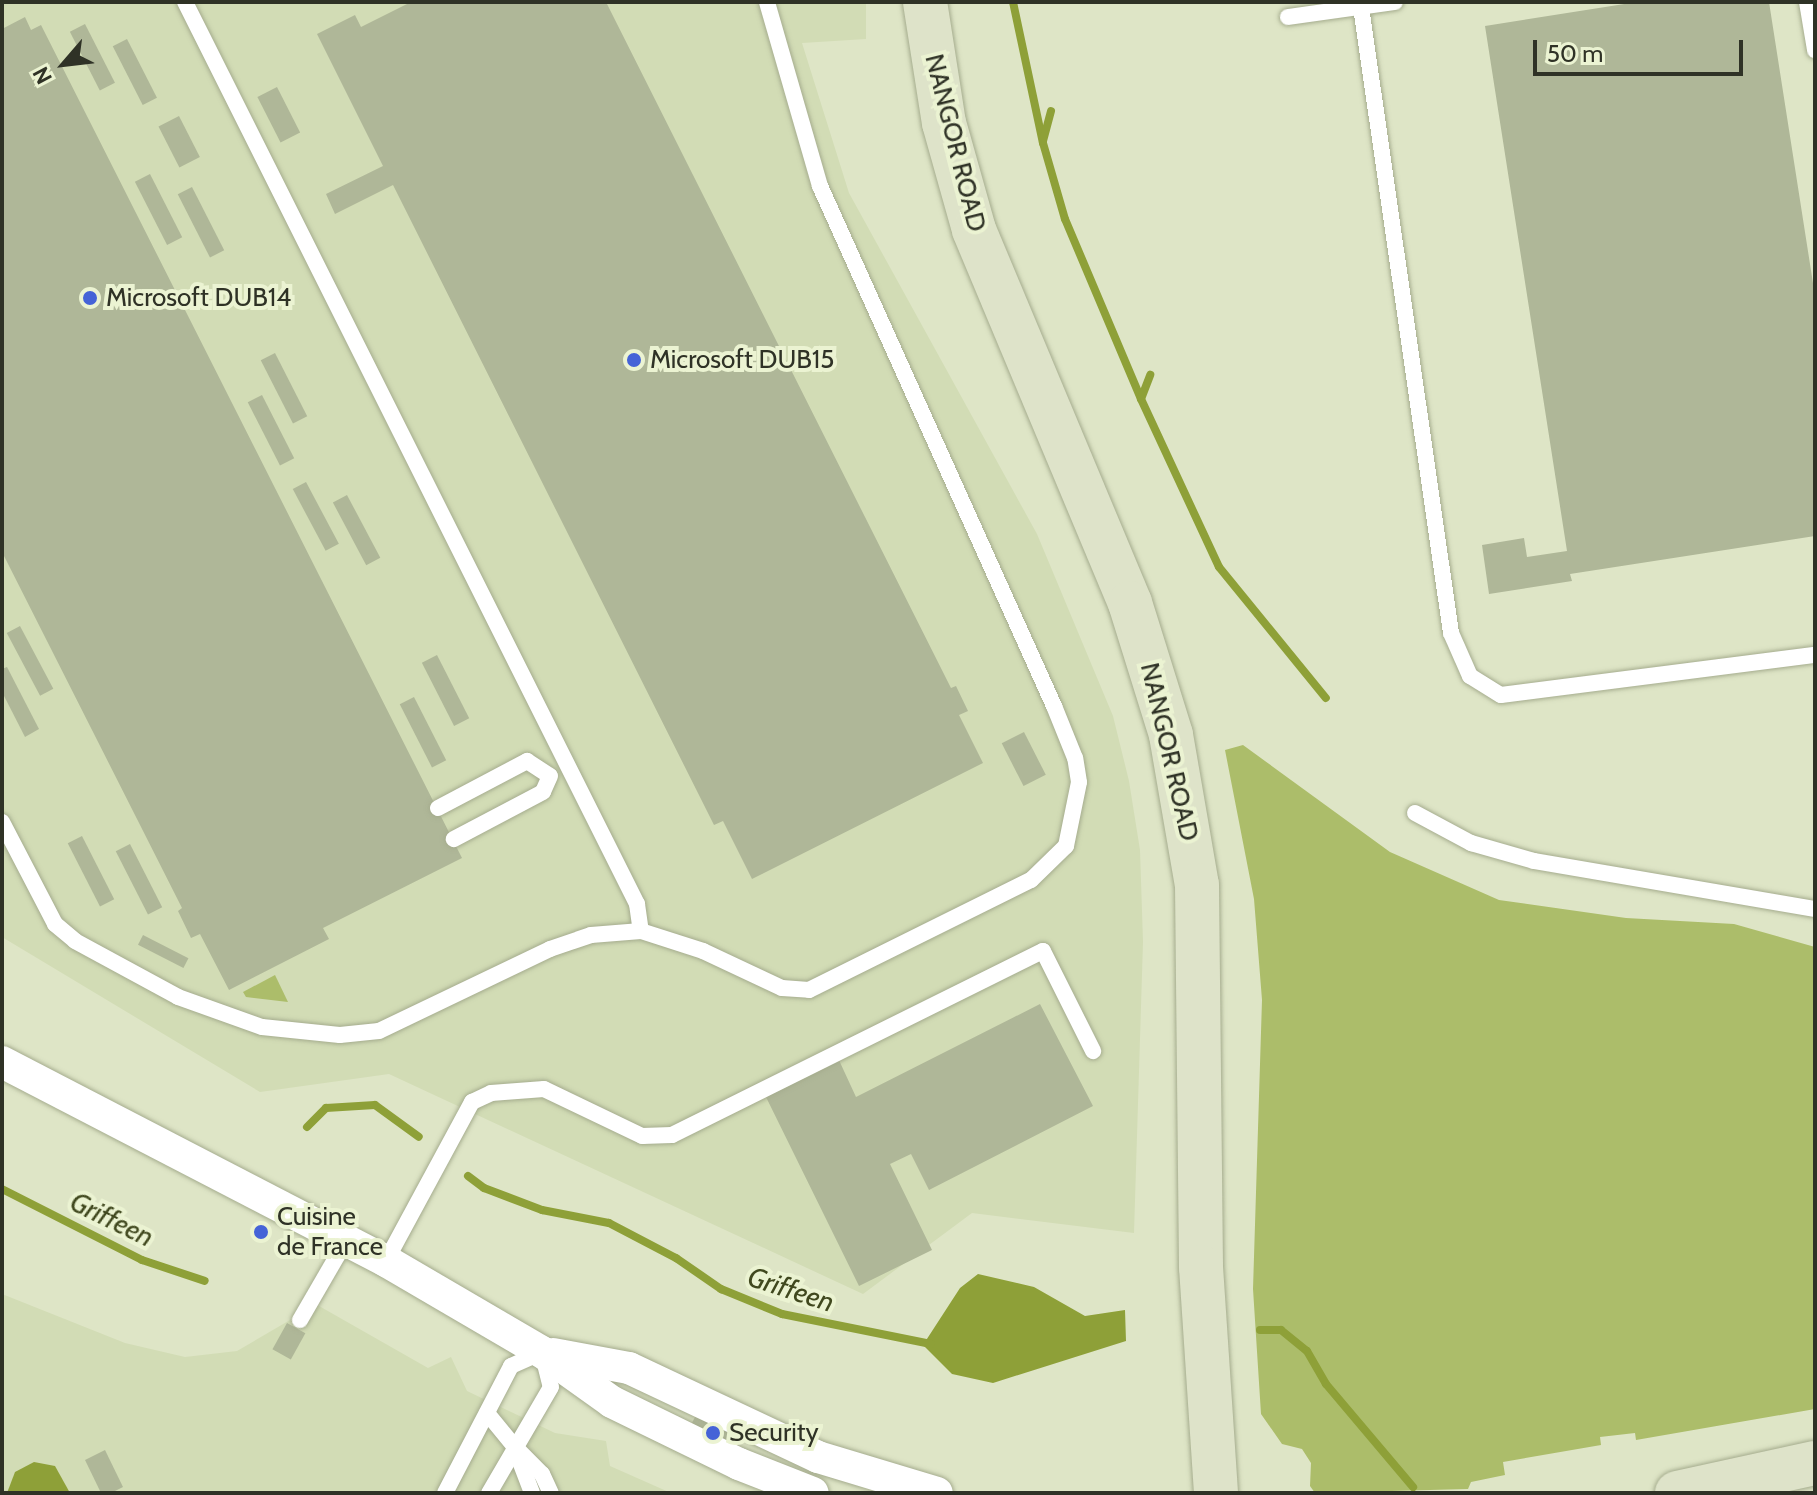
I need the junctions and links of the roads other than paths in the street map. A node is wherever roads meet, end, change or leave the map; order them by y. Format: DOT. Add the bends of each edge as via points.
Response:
graph roads {
  1 [pos="185,2"];
  2 [pos="767,2"];
  3 [pos="925,2"];
  4 [pos="1395,2"];
  5 [pos="1807,2"];
  6 [pos="1361,7"];
  7 [pos="1288,17"];
  8 [pos="1815,50"];
  9 [pos="1815,655"];
  10 [pos="569,768"];
  11 [pos="550,776"];
  12 [pos="438,808"];
  13 [pos="1415,813"];
  14 [pos="2,822"];
  15 [pos="454,839"];
  16 [pos="1815,909"];
  17 [pos="641,931"];
  18 [pos="1093,1051"];
  19 [pos="2,1062"];
  20 [pos="344,1244"];
  21 [pos="386,1261"];
  22 [pos="300,1320"];
  23 [pos="542,1352"];
  24 [pos="487,1413"];
  25 [pos="514,1446"];
  26 [pos="1815,1463"];
  27 [pos="445,1493"];
  28 [pos="489,1493"];
  29 [pos="532,1493"];
  30 [pos="551,1493"];
  31 [pos="813,1493"];
  32 [pos="937,1493"];
  33 [pos="1216,1493"];
  34 [pos="1677,1493"];
  1 -- 10 [label="lane"];
  2 -- 17 [label="lane" via="816,175 1070,745 1078,803 1066,846 1031,880 809,990 782,988 703,951"];
  3 -- 33 [label="main road, NANGOR ROAD" via="944,123 974,230 1130,603 1171,735 1197,885 1201,1267"];
  4 -- 6 [label="lane"];
  5 -- 8 [label="lane"];
  6 -- 7 [label="lane"];
  6 -- 9 [label="lane" via="1451,633 1470,676 1501,695"];
  10 -- 11 [label="lane"];
  10 -- 17 [label="lane" via="637,904"];
  11 -- 12 [label="lane" via="527,761"];
  11 -- 15 [label="lane" via="543,792"];
  13 -- 16 [label="lane" via="1471,843 1534,861"];
  14 -- 17 [label="lane" via="55,924 75,941 178,997 262,1027 340,1035 379,1031 550,949 591,935"];
  18 -- 21 [label="lane" via="1043,951 672,1135 642,1136 544,1089 491,1093 472,1102"];
  19 -- 20 [label="street"];
  20 -- 21 [label="street"];
  20 -- 22 [label="lane"];
  21 -- 23 [label="street"];
  23 -- 24 [label="lane" via="511,1366"];
  23 -- 25 [label="lane" via="551,1387"];
  23 -- 31 [label="street" via="612,1402 739,1464"];
  23 -- 32 [label="street" via="629,1368 818,1457"];
  24 -- 25 [label="lane"];
  24 -- 27 [label="lane"];
  25 -- 28 [label="lane"];
  25 -- 29 [label="lane"];
  25 -- 30 [label="lane" via="542,1474"];
  26 -- 34 [label="main road"];
}
